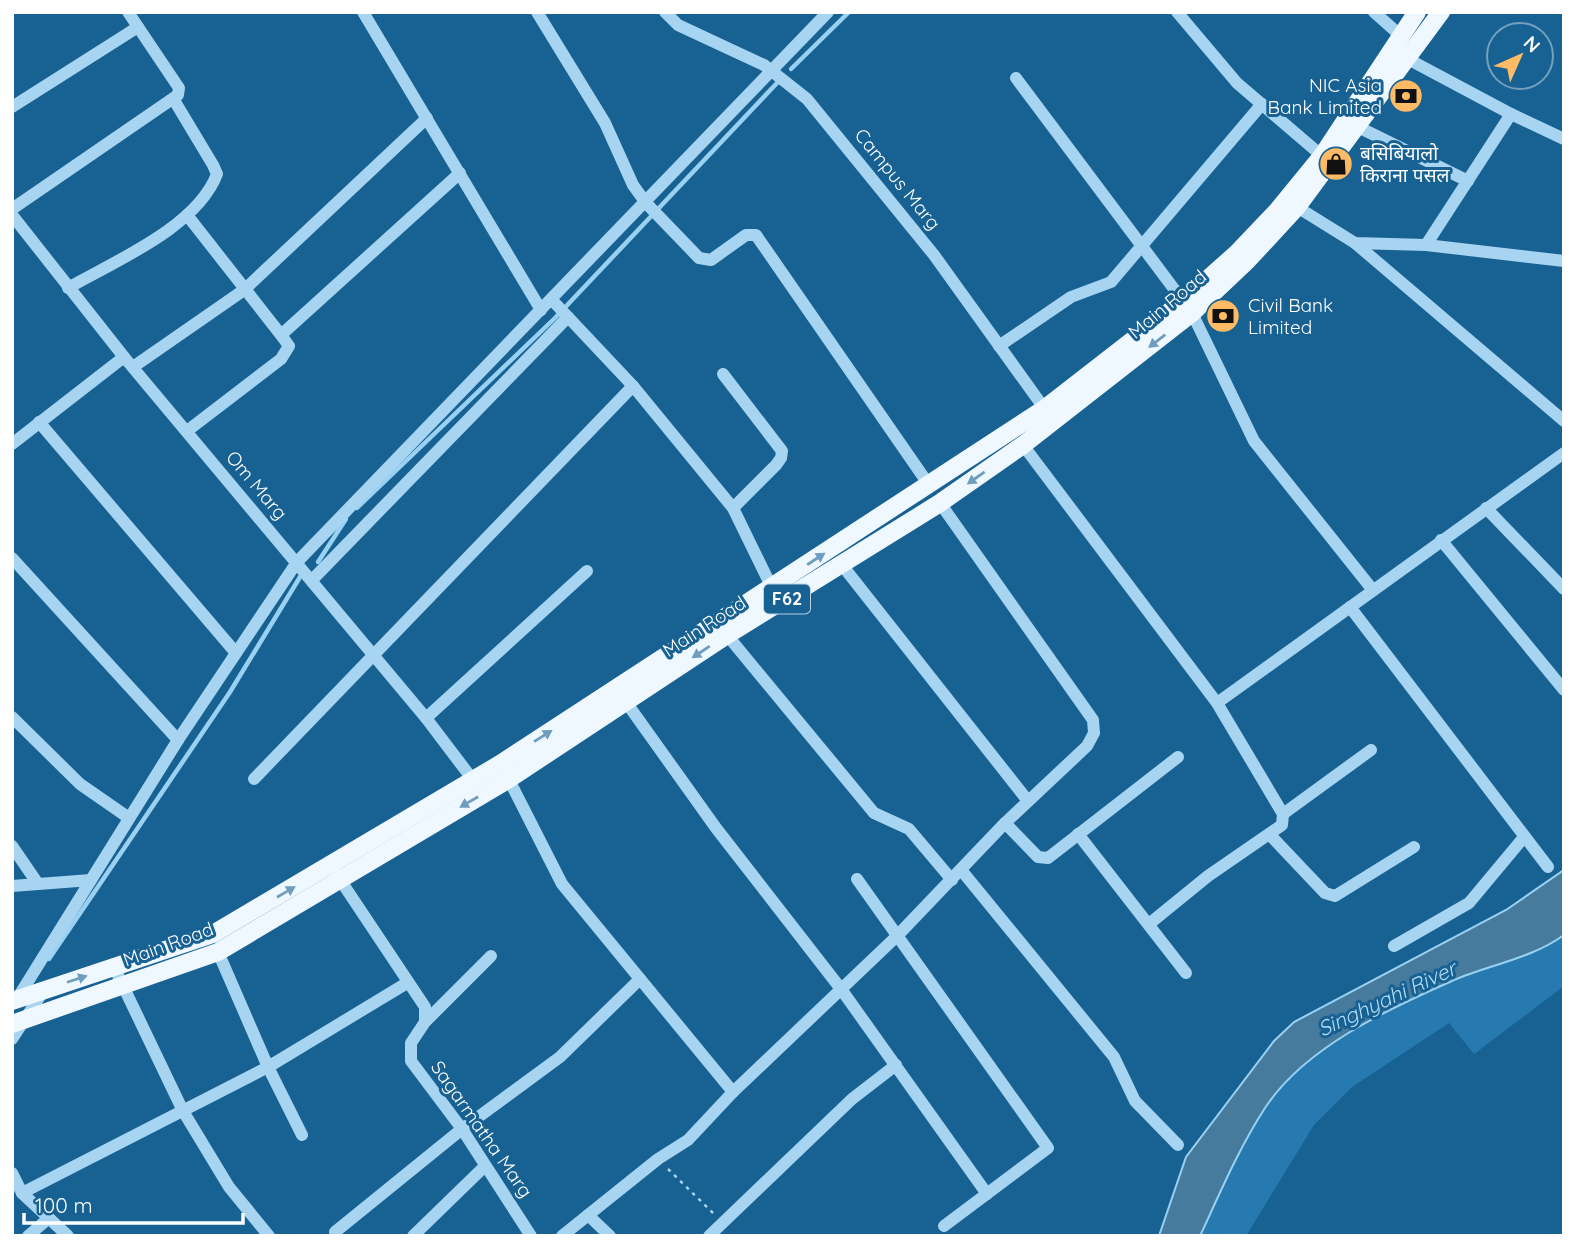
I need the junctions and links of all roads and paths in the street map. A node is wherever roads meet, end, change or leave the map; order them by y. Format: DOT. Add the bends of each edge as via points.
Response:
graph roads {
  1 [pos="128,12"];
  2 [pos="363,12"];
  3 [pos="537,12"];
  4 [pos="665,12"];
  5 [pos="828,12"];
  6 [pos="1177,12"];
  7 [pos="1374,12"];
  8 [pos="1417,12"];
  9 [pos="1441,12"];
  10 [pos="138,27"];
  11 [pos="1401,36"];
  12 [pos="1406,58"];
  13 [pos="772,71"];
  14 [pos="1016,78"];
  15 [pos="174,100"];
  16 [pos="1262,104"];
  17 [pos="12,107"];
  18 [pos="1511,114"];
  19 [pos="427,118"];
  20 [pos="1352,124"];
  21 [pos="1564,139"];
  22 [pos="1326,160"];
  23 [pos="460,173"];
  24 [pos="1468,181"];
  25 [pos="646,203"];
  26 [pos="1297,207"];
  27 [pos="12,209"];
  28 [pos="12,215"];
  29 [pos="187,215"];
  30 [pos="1354,243"];
  31 [pos="1141,245"];
  32 [pos="1426,245"];
  33 [pos="1564,261"];
  34 [pos="68,288"];
  35 [pos="244,290"];
  36 [pos="1187,307"];
  37 [pos="560,309"];
  38 [pos="541,310"];
  39 [pos="281,335"];
  40 [pos="999,346"];
  41 [pos="124,358"];
  42 [pos="133,368"];
  43 [pos="723,374"];
  44 [pos="634,386"];
  45 [pos="1050,416"];
  46 [pos="1564,421"];
  47 [pos="39,422"];
  48 [pos="187,431"];
  49 [pos="14,438"];
  50 [pos="1023,445"];
  51 [pos="1562,458"];
  52 [pos="929,485"];
  53 [pos="940,503"];
  54 [pos="733,508"];
  55 [pos="1486,508"];
  56 [pos="1441,540"];
  57 [pos="12,558"];
  58 [pos="297,562"];
  59 [pos="842,565"];
  60 [pos="587,571"];
  61 [pos="312,580"];
  62 [pos="772,588"];
  63 [pos="1372,589"];
  64 [pos="1564,589"];
  65 [pos="1350,607"];
  66 [pos="727,635"];
  67 [pos="236,653"];
  68 [pos="372,655"];
  69 [pos="1564,690"];
  70 [pos="622,696"];
  71 [pos="1217,703"];
  72 [pos="12,717"];
  73 [pos="426,718"];
  74 [pos="178,740"];
  75 [pos="1371,750"];
  76 [pos="1178,757"];
  77 [pos="504,771"];
  78 [pos="254,779"];
  79 [pos="473,780"];
  80 [pos="1028,801"];
  81 [pos="1283,814"];
  82 [pos="129,818"];
  83 [pos="1005,823"];
  84 [pos="1078,834"];
  85 [pos="1270,835"];
  86 [pos="1524,837"];
  87 [pos="12,846"];
  88 [pos="1414,847"];
  89 [pos="1548,867"];
  90 [pos="335,872"];
  91 [pos="957,876"];
  92 [pos="856,879"];
  93 [pos="91,880"];
  94 [pos="38,884"];
  95 [pos="12,886"];
  96 [pos="1149,924"];
  97 [pos="897,936"];
  98 [pos="1394,946"];
  99 [pos="218,952"];
  100 [pos="491,956"];
  101 [pos="1186,973"];
  102 [pos="118,975"];
  103 [pos="640,979"];
  104 [pos="407,983"];
  105 [pos="841,989"];
  106 [pos="44,990"];
  107 [pos="15,1000"];
  108 [pos="18,1022"];
  109 [pos="425,1022"];
  110 [pos="12,1039"];
  111 [pos="896,1065"];
  112 [pos="268,1067"];
  113 [pos="733,1092"];
  114 [pos="183,1111"];
  115 [pos="461,1129"];
  116 [pos="302,1135"];
  117 [pos="1178,1145"];
  118 [pos="658,1159"];
  119 [pos="485,1166"];
  120 [pos="12,1173"];
  121 [pos="22,1193"];
  122 [pos="987,1194"];
  123 [pos="588,1215"];
  124 [pos="49,1218"];
  125 [pos="723,1222"];
  126 [pos="944,1226"];
  127 [pos="335,1232"];
  128 [pos="28,1236"];
  129 [pos="68,1236"];
  130 [pos="269,1236"];
  131 [pos="413,1236"];
  132 [pos="531,1236"];
  133 [pos="562,1236"];
  134 [pos="610,1236"];
  135 [pos="709,1236"];
  1 -- 10 [label="street"];
  2 -- 19 [label="street"];
  3 -- 25 [label="street" via="605,123 621,162"];
  4 -- 13 [label="street, Campus Marg" via="678,24"];
  5 -- 13 [label="street"];
  6 -- 16 [label="street" via="1237,83"];
  7 -- 11 [label="street"];
  8 -- 11 [label="main road, Main Road / F62"];
  9 -- 12 [label="main road, Main Road / F62"];
  10 -- 15 [label="street" via="179,88"];
  10 -- 17 [label="street"];
  11 -- 20 [label="main road, Main Road / F62"];
  12 -- 18 [label="street"];
  12 -- 20 [label="main road, Main Road / F62"];
  13 -- 25 [label="street"];
  13 -- 40 [label="street, Campus Marg" via="807,99 934,255"];
  14 -- 31 [label="street"];
  15 -- 27 [label="street"];
  15 -- 29 [label="street" via="217,174"];
  16 -- 22 [label="street"];
  16 -- 31 [label="street"];
  18 -- 21 [label="street"];
  18 -- 24 [label="street"];
  19 -- 23 [label="street"];
  19 -- 35 [label="street"];
  20 -- 22 [label="main road, Main Road / F62"];
  20 -- 24 [label="street"];
  22 -- 26 [label="main road, Main Road / F62"];
  22 -- 36 [label="main road, Main Road / F62"];
  23 -- 38 [label="street"];
  23 -- 39 [label="street"];
  24 -- 32 [label="street"];
  25 -- 37 [label="street"];
  25 -- 52 [label="street" via="699,258 711,260 746,235 756,235"];
  26 -- 30 [label="street"];
  26 -- 36 [label="main road, Main Road / F62" via="1247,261"];
  28 -- 34 [label="street, Om Marg"];
  29 -- 34 [label="street"];
  29 -- 35 [label="street"];
  30 -- 32 [label="street"];
  30 -- 46 [label="street"];
  31 -- 36 [label="street"];
  31 -- 40 [label="street" via="1111,282 1071,297"];
  32 -- 33 [label="street"];
  34 -- 41 [label="street, Om Marg"];
  35 -- 39 [label="street"];
  35 -- 42 [label="street"];
  36 -- 45 [label="main road, Main Road / F62"];
  36 -- 63 [label="street" via="1254,441"];
  37 -- 38 [label="street"];
  37 -- 44 [label="street"];
  37 -- 61 [label="street"];
  38 -- 58 [label="street"];
  39 -- 48 [label="street" via="289,346 281,359"];
  40 -- 45 [label="street, Campus Marg"];
  41 -- 42 [label="street, Om Marg"];
  41 -- 47 [label="street"];
  42 -- 48 [label="street, Om Marg"];
  43 -- 54 [label="street" via="782,451 776,465"];
  44 -- 54 [label="street"];
  44 -- 68 [label="street"];
  45 -- 50 [label="main road, Main Road / F62"];
  45 -- 52 [label="main road, Main Road / F62"];
  47 -- 49 [label="street"];
  47 -- 67 [label="street"];
  48 -- 58 [label="street, Om Marg"];
  50 -- 53 [label="main road, Main Road / F62, one-way"];
  50 -- 71 [label="street"];
  51 -- 55 [label="street"];
  62 -- 52 [label="main road, Main Road / F62, one-way"];
  53 -- 59 [label="main road, Main Road / F62"];
  53 -- 80 [label="street" via="1093,720 1094,733 1087,746"];
  54 -- 62 [label="street"];
  55 -- 56 [label="street"];
  55 -- 64 [label="street"];
  56 -- 63 [label="street"];
  56 -- 69 [label="street"];
  57 -- 74 [label="street"];
  58 -- 61 [label="street, Om Marg"];
  58 -- 67 [label="street"];
  59 -- 66 [label="main road, Main Road / F62"];
  59 -- 80 [label="street"];
  60 -- 73 [label="street"];
  61 -- 68 [label="street, Om Marg"];
  62 -- 70 [label="main road, Main Road / F62"];
  63 -- 65 [label="street"];
  65 -- 71 [label="street"];
  65 -- 86 [label="street"];
  66 -- 70 [label="main road, Main Road / F62, one-way"];
  66 -- 91 [label="street" via="874,813 909,829"];
  67 -- 74 [label="street"];
  68 -- 73 [label="street, Om Marg"];
  68 -- 78 [label="street"];
  70 -- 77 [label="main road, Main Road / F62"];
  70 -- 105 [label="street" via="716,828"];
  71 -- 81 [label="street"];
  72 -- 82 [label="street" via="80,784"];
  73 -- 79 [label="street, Om Marg"];
  74 -- 82 [label="street"];
  75 -- 81 [label="street"];
  76 -- 84 [label="street"];
  77 -- 79 [label="main road, Main Road / F62"];
  77 -- 90 [label="main road, Main Road / F62, one-way"];
  77 -- 103 [label="street" via="562,884"];
  79 -- 90 [label="main road, Main Road / F62"];
  80 -- 83 [label="street"];
  81 -- 85 [label="street" via="1282,825"];
  82 -- 93 [label="street"];
  83 -- 84 [label="street" via="1042,859"];
  83 -- 91 [label="street"];
  84 -- 96 [label="street"];
  85 -- 88 [label="street" via="1325,892 1335,896"];
  85 -- 96 [label="street" via="1208,876"];
  86 -- 89 [label="street"];
  86 -- 98 [label="street" via="1469,903"];
  87 -- 94 [label="street"];
  90 -- 99 [label="main road, Main Road / F62"];
  102 -- 90 [label="main road, Main Road / F62, one-way" via="213,934"];
  90 -- 104 [label="street"];
  91 -- 97 [label="street"];
  91 -- 117 [label="street" via="1114,1057 1135,1101"];
  92 -- 97 [label="street"];
  93 -- 94 [label="street"];
  93 -- 107 [label="street"];
  94 -- 95 [label="street"];
  96 -- 101 [label="street"];
  97 -- 105 [label="street"];
  97 -- 122 [label="street" via="1048,1148"];
  99 -- 102 [label="main road, Main Road / F62"];
  99 -- 112 [label="street"];
  100 -- 109 [label="street"];
  106 -- 102 [label="main road, Main Road / F62, one-way"];
  102 -- 108 [label="main road, Main Road / F62"];
  102 -- 114 [label="street"];
  103 -- 113 [label="street"];
  103 -- 115 [label="street" via="560,1058"];
  104 -- 109 [label="street" via="425,1007"];
  104 -- 112 [label="street"];
  105 -- 111 [label="street"];
  105 -- 113 [label="street"];
  106 -- 107 [label="main road, Main Road / F62"];
  106 -- 108 [label="street"];
  108 -- 110 [label="street"];
  109 -- 115 [label="street, Sagarmatha Marg" via="411,1043 411,1061"];
  111 -- 122 [label="street"];
  111 -- 125 [label="street" via="852,1099"];
  112 -- 114 [label="street"];
  112 -- 116 [label="street"];
  113 -- 118 [label="street" via="688,1140"];
  114 -- 121 [label="street"];
  114 -- 130 [label="street" via="229,1187"];
  115 -- 119 [label="street, Sagarmatha Marg"];
  115 -- 127 [label="street"];
  118 -- 123 [label="street"];
  118 -- 125 [label="path"];
  119 -- 131 [label="street"];
  119 -- 132 [label="street, Sagarmatha Marg"];
  120 -- 121 [label="street"];
  121 -- 124 [label="street"];
  122 -- 126 [label="street"];
  123 -- 133 [label="street"];
  123 -- 134 [label="street"];
  124 -- 128 [label="street"];
  124 -- 129 [label="street"];
  125 -- 135 [label="street"];
}
